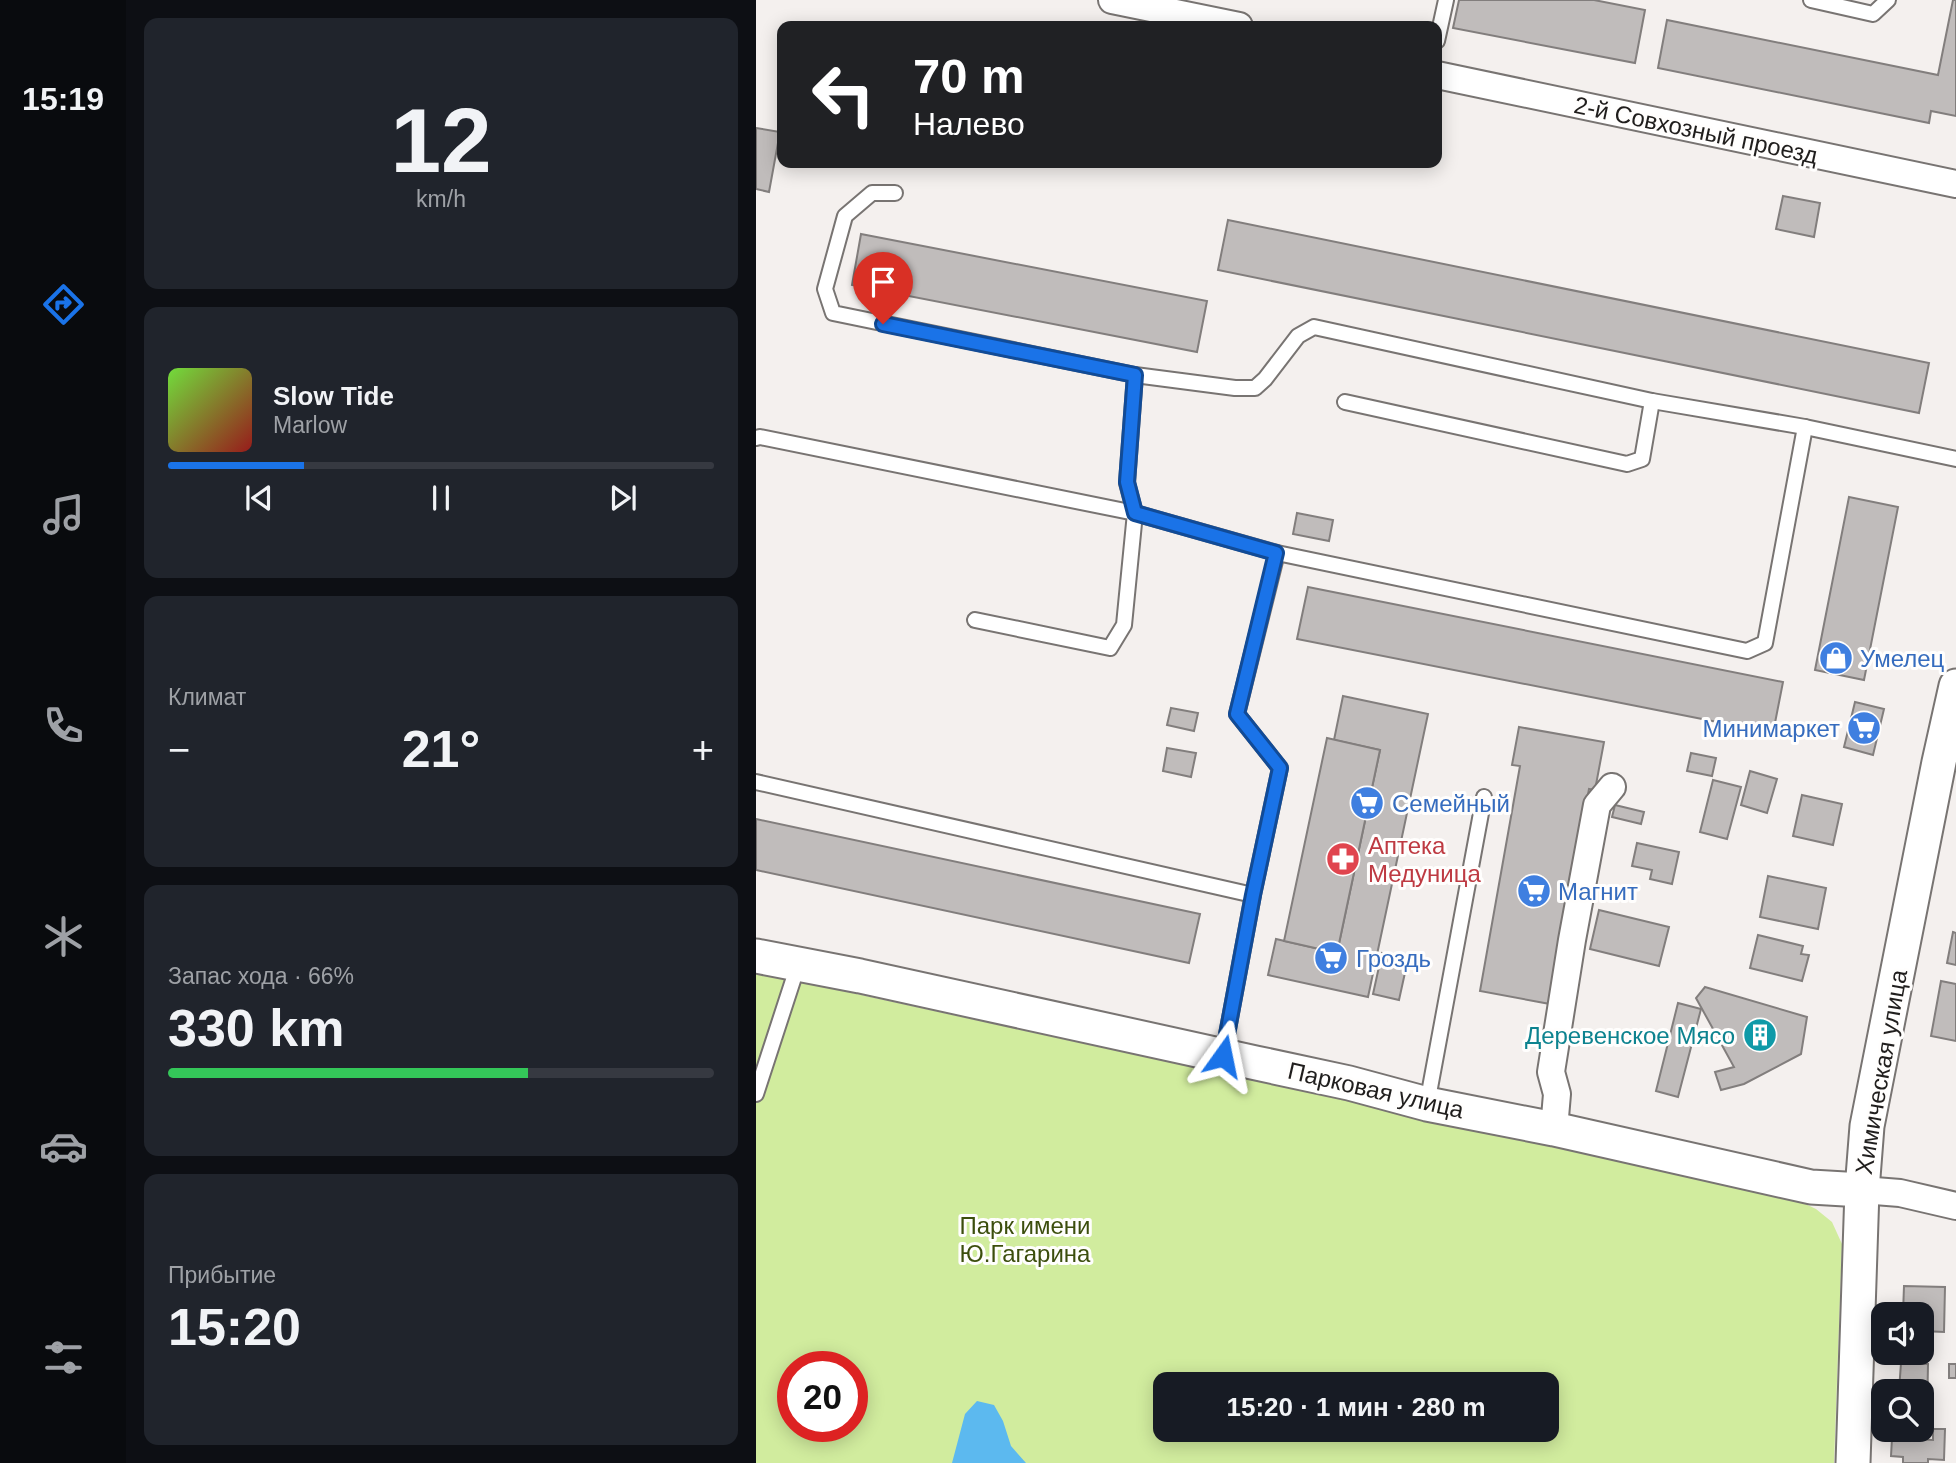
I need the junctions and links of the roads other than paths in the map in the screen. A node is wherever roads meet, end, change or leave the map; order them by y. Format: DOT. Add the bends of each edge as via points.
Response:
graph roads {
  1 [pos="1112,0"];
  2 [pos="1446,0"];
  3 [pos="1811,0"];
  4 [pos="1888,0"];
  5 [pos="1215,21"];
  6 [pos="1441,21"];
  7 [pos="1442,76"];
  8 [pos="1956,184"];
  9 [pos="895,193"];
  10 [pos="1135,375"];
  11 [pos="1652,401"];
  12 [pos="1345,402"];
  13 [pos="1805,427"];
  14 [pos="756,438"];
  15 [pos="1956,459"];
  16 [pos="1135,513"];
  17 [pos="1276,553"];
  18 [pos="975,620"];
  19 [pos="1956,686"];
  20 [pos="1947,764"];
  21 [pos="756,782"];
  22 [pos="1612,787"];
  23 [pos="1484,797"];
  24 [pos="1253,895"];
  25 [pos="756,956"];
  26 [pos="798,965"];
  27 [pos="1223,1056"];
  28 [pos="756,1094"];
  29 [pos="1427,1104"];
  30 [pos="1554,1129"];
  31 [pos="1862,1190"];
  32 [pos="1956,1206"];
  33 [pos="1853,1463"];
  1 -- 5 [label="street"];
  2 -- 6 [label="lane"];
  3 -- 4 [label="lane" via="1873,14"];
  7 -- 8 [label="street, 2-й Совхозный проезд"];
  9 -- 10 [label="lane" via="872,193 845,216 825,289 832,313"];
  10 -- 11 [label="lane" via="1255,388 1297,336 1314,327"];
  10 -- 16 [label="lane" via="1127,482"];
  11 -- 12 [label="lane" via="1642,459 1627,464"];
  11 -- 13 [label="lane"];
  13 -- 15 [label="lane"];
  13 -- 17 [label="lane" via="1765,643 1747,652"];
  14 -- 16 [label="lane"];
  16 -- 17 [label="lane"];
  16 -- 18 [label="lane" via="1124,625 1110,648"];
  17 -- 24 [label="lane" via="1237,714 1280,768"];
  19 -- 20 [label="street, Химическая улица"];
  20 -- 31 [label="street, Химическая улица" via="1867,1126"];
  21 -- 24 [label="lane"];
  22 -- 30 [label="street" via="1597,805 1572,940 1551,1072 1557,1094"];
  23 -- 29 [label="lane"];
  24 -- 27 [label="lane"];
  25 -- 26 [label="street, Парковая улица"];
  26 -- 27 [label="street, Парковая улица"];
  26 -- 28 [label="lane"];
  27 -- 29 [label="street, Парковая улица"];
  29 -- 30 [label="street, Парковая улица"];
  30 -- 31 [label="street, Парковая улица" via="1811,1187"];
  31 -- 32 [label="street, Парковая улица"];
  31 -- 33 [label="street, Химическая улица"];
}
